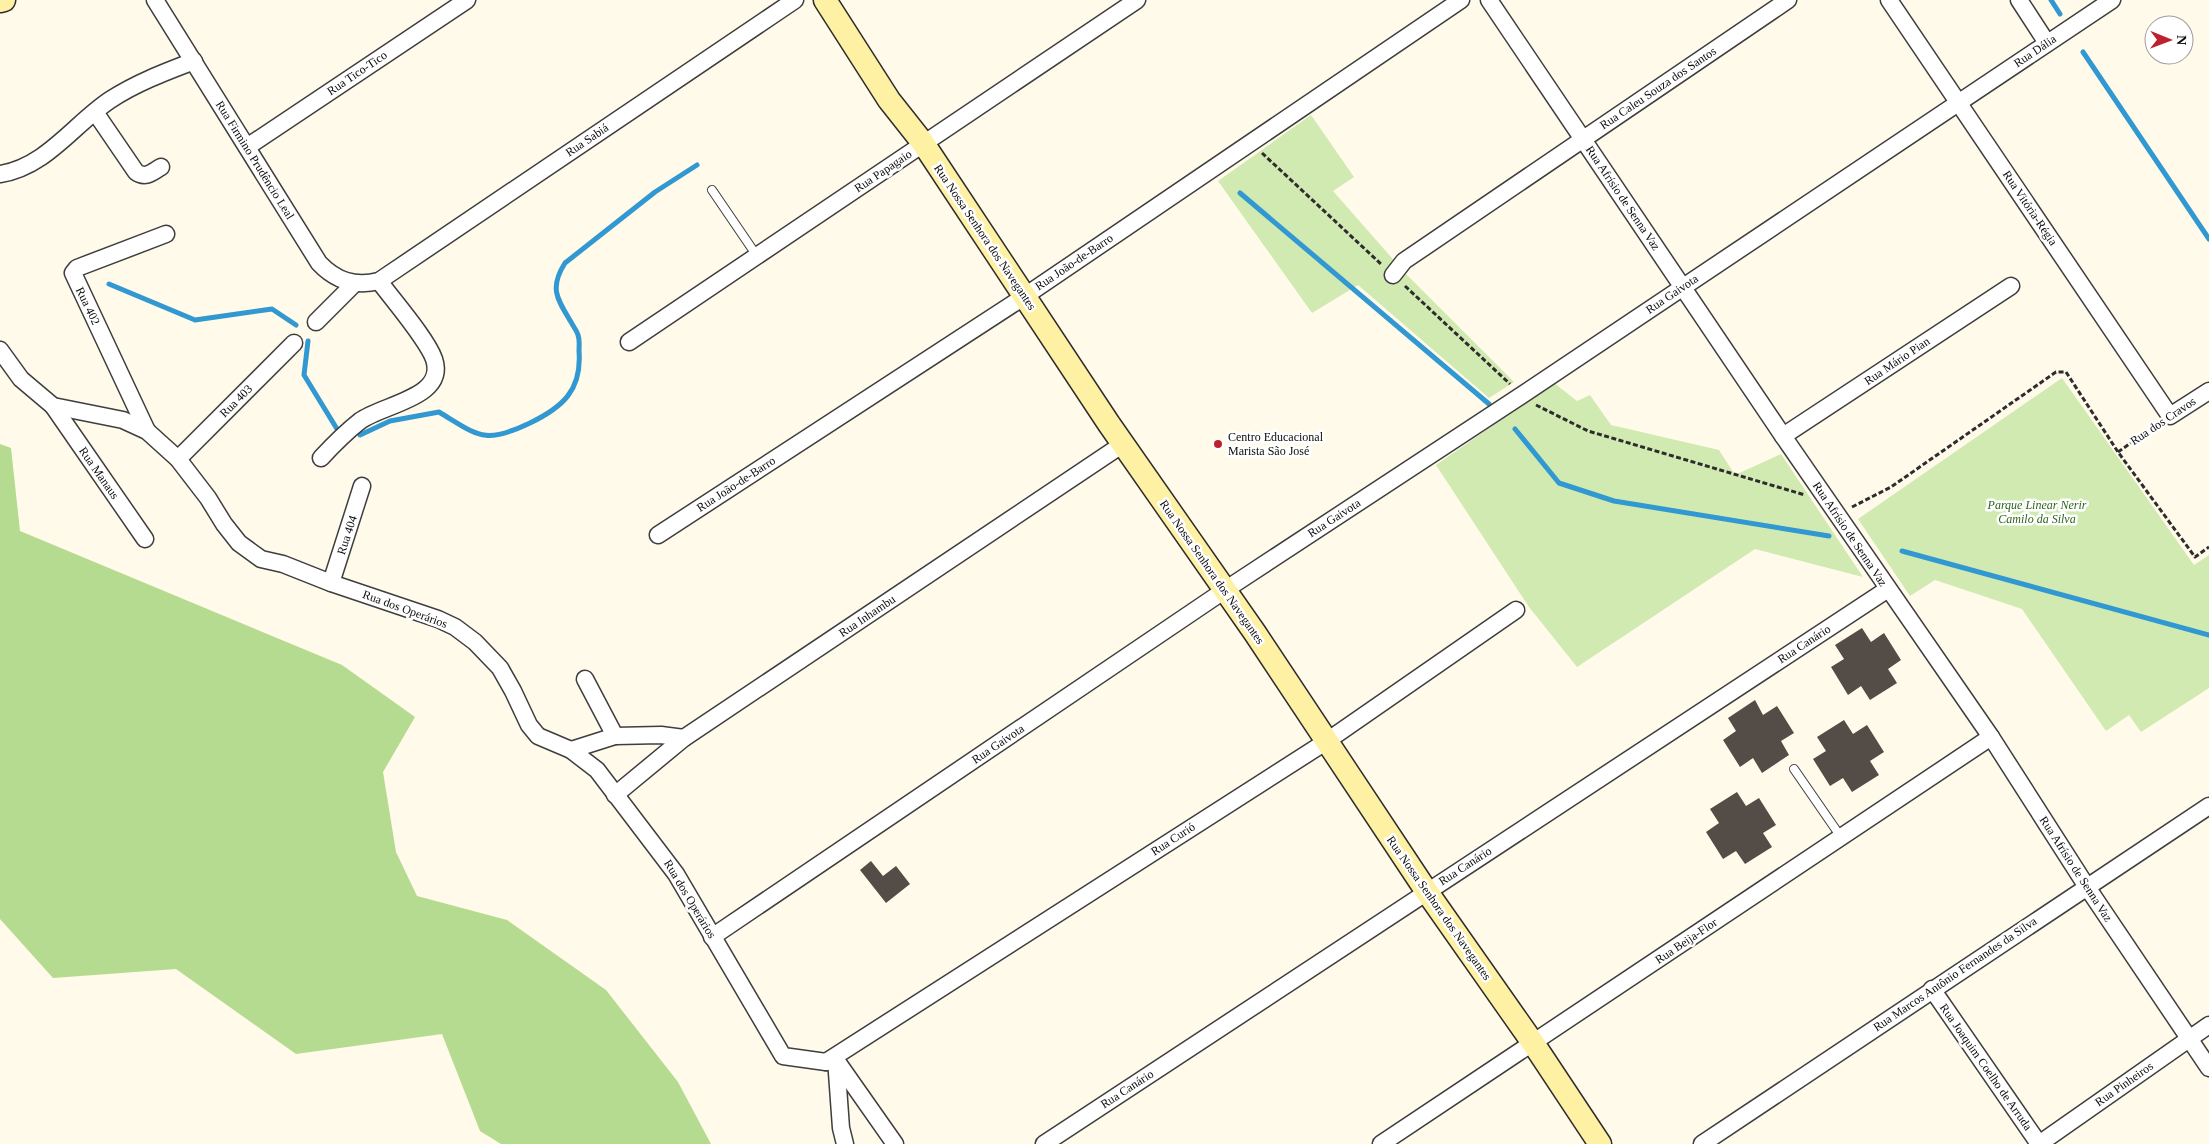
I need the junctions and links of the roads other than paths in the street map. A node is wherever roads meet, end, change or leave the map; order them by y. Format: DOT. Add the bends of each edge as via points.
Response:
graph roads {
  1 [pos="4,0"];
  2 [pos="155,0"];
  3 [pos="467,0"];
  4 [pos="795,0"];
  5 [pos="825,0"];
  6 [pos="1137,0"];
  7 [pos="1461,0"];
  8 [pos="1489,0"];
  9 [pos="1788,0"];
  10 [pos="1889,0"];
  11 [pos="2019,0"];
  12 [pos="2112,0"];
  13 [pos="0,2"];
  14 [pos="2047,43"];
  15 [pos="194,62"];
  16 [pos="1958,103"];
  17 [pos="95,112"];
  18 [pos="1583,139"];
  19 [pos="923,143"];
  20 [pos="247,147"];
  21 [pos="161,167"];
  22 [pos="0,174"];
  23 [pos="712,190"];
  24 [pos="166,234"];
  25 [pos="758,256"];
  26 [pos="1393,275"];
  27 [pos="379,281"];
  28 [pos="354,284"];
  29 [pos="2011,286"];
  30 [pos="1683,287"];
  31 [pos="1025,296"];
  32 [pos="316,322"];
  33 [pos="629,342"];
  34 [pos="294,343"];
  35 [pos="0,350"];
  36 [pos="2209,390"];
  37 [pos="53,406"];
  38 [pos="2170,416"];
  39 [pos="147,431"];
  40 [pos="1783,436"];
  41 [pos="1123,444"];
  42 [pos="320,458"];
  43 [pos="178,459"];
  44 [pos="362,486"];
  45 [pos="658,535"];
  46 [pos="145,539"];
  47 [pos="331,583"];
  48 [pos="1226,590"];
  49 [pos="1888,590"];
  50 [pos="1516,610"];
  51 [pos="585,679"];
  52 [pos="615,736"];
  53 [pos="1991,737"];
  54 [pos="684,738"];
  55 [pos="1327,741"];
  56 [pos="570,750"];
  57 [pos="1794,769"];
  58 [pos="615,795"];
  59 [pos="2209,806"];
  60 [pos="1841,837"];
  61 [pos="2087,886"];
  62 [pos="1427,892"];
  63 [pos="712,937"];
  64 [pos="1932,989"];
  65 [pos="2209,1025"];
  66 [pos="2189,1039"];
  67 [pos="1533,1043"];
  68 [pos="831,1061"];
  69 [pos="2209,1068"];
  70 [pos="845,1144"];
  71 [pos="895,1144"];
  72 [pos="1044,1144"];
  73 [pos="1381,1144"];
  74 [pos="1600,1144"];
  75 [pos="1702,1144"];
  76 [pos="2039,1144"];
  1 -- 13 [label="street"];
  2 -- 15 [label="street, Rua Firmino Prudêncio Leal"];
  3 -- 20 [label="street, Rua Tico-Tico"];
  4 -- 27 [label="street, Rua Sabiá"];
  5 -- 19 [label="street, Rua Nossa Senhora dos Navegantes" via="889,100"];
  6 -- 19 [label="street, Rua Papagaio"];
  7 -- 31 [label="street, Rua João-de-Barro"];
  8 -- 18 [label="street, Rua Afrísio de Senna Vaz"];
  9 -- 18 [label="street, Rua Caleu Souza dos Santos"];
  10 -- 16 [label="street, Rua Vitória-Régia"];
  11 -- 14 [label="street"];
  12 -- 14 [label="street, Rua Dália"];
  14 -- 16 [label="street, Rua Dália"];
  15 -- 17 [label="street" via="122,92"];
  15 -- 20 [label="street, Rua Firmino Prudêncio Leal"];
  16 -- 30 [label="street, Rua Gaivota"];
  16 -- 38 [label="street, Rua Vitória-Régia"];
  17 -- 21 [label="street" via="136,172 147,176"];
  17 -- 22 [label="street" via="47,153 16,170"];
  18 -- 26 [label="street, Rua Caleu Souza dos Santos" via="1404,261"];
  18 -- 30 [label="street, Rua Afrísio de Senna Vaz"];
  19 -- 25 [label="street, Rua Papagaio"];
  19 -- 31 [label="street, Rua Nossa Senhora dos Navegantes"];
  20 -- 28 [label="street, Rua Firmino Prudêncio Leal" via="318,263 329,274"];
  23 -- 25 [label="lane"];
  24 -- 39 [label="street, Rua 402" via="77,268 73,273"];
  25 -- 33 [label="street, Rua Papagaio"];
  27 -- 28 [label="street, Rua Firmino Prudêncio Leal"];
  27 -- 42 [label="street" via="426,344 437,376 421,394 360,421"];
  28 -- 32 [label="street"];
  29 -- 40 [label="street, Rua Mário Pian"];
  30 -- 40 [label="street, Rua Afrísio de Senna Vaz"];
  30 -- 48 [label="street, Rua Gaivota"];
  31 -- 41 [label="street, Rua Nossa Senhora dos Navegantes"];
  31 -- 45 [label="street, Rua João-de-Barro"];
  34 -- 43 [label="street, Rua 403"];
  35 -- 37 [label="street, Rua dos Operários" via="21,378"];
  36 -- 38 [label="street, Rua dos Cravos"];
  37 -- 39 [label="street, Rua dos Operários" via="123,420"];
  37 -- 46 [label="street, Rua Manaus"];
  39 -- 43 [label="street, Rua dos Operários"];
  40 -- 49 [label="street, Rua Afrísio de Senna Vaz"];
  41 -- 48 [label="street, Rua Nossa Senhora dos Navegantes"];
  41 -- 54 [label="street, Rua Inhambu"];
  43 -- 47 [label="street, Rua dos Operários" via="239,542 261,559 284,564"];
  44 -- 47 [label="street, Rua 404"];
  47 -- 56 [label="street, Rua dos Operários" via="455,627 500,668 529,726 538,736"];
  48 -- 55 [label="street, Rua Nossa Senhora dos Navegantes"];
  48 -- 63 [label="street, Rua Gaivota"];
  49 -- 53 [label="street, Rua Afrísio de Senna Vaz"];
  49 -- 62 [label="street, Rua Canário"];
  50 -- 55 [label="street, Rua Curió"];
  51 -- 52 [label="street"];
  52 -- 54 [label="street"];
  52 -- 56 [label="street"];
  53 -- 60 [label="street, Rua Beija-Flor"];
  53 -- 61 [label="street, Rua Afrísio de Senna Vaz"];
  54 -- 58 [label="street, Rua Inhambu"];
  55 -- 62 [label="street, Rua Nossa Senhora dos Navegantes"];
  55 -- 68 [label="street, Rua Curió"];
  56 -- 58 [label="street, Rua dos Operários" via="598,770"];
  57 -- 60 [label="lane"];
  58 -- 63 [label="street, Rua dos Operários" via="676,874"];
  59 -- 61 [label="street, Rua Marcos Antônio Fernandes da Silva"];
  60 -- 67 [label="street, Rua Beija-Flor"];
  61 -- 64 [label="street, Rua Marcos Antônio Fernandes da Silva"];
  61 -- 66 [label="street, Rua Afrísio de Senna Vaz"];
  62 -- 67 [label="street, Rua Nossa Senhora dos Navegantes"];
  62 -- 72 [label="street, Rua Canário"];
  63 -- 68 [label="street, Rua dos Operários" via="783,1056"];
  64 -- 75 [label="street, Rua Marcos Antônio Fernandes da Silva"];
  64 -- 76 [label="street, Rua Joaquim Coelho de Arruda"];
  65 -- 66 [label="street, Rua Pinheiros"];
  66 -- 69 [label="street, Rua Afrísio de Senna Vaz"];
  66 -- 76 [label="street, Rua Pinheiros"];
  67 -- 73 [label="street, Rua Beija-Flor"];
  67 -- 74 [label="street, Rua Nossa Senhora dos Navegantes"];
  68 -- 70 [label="street"];
  68 -- 71 [label="street"];
}
